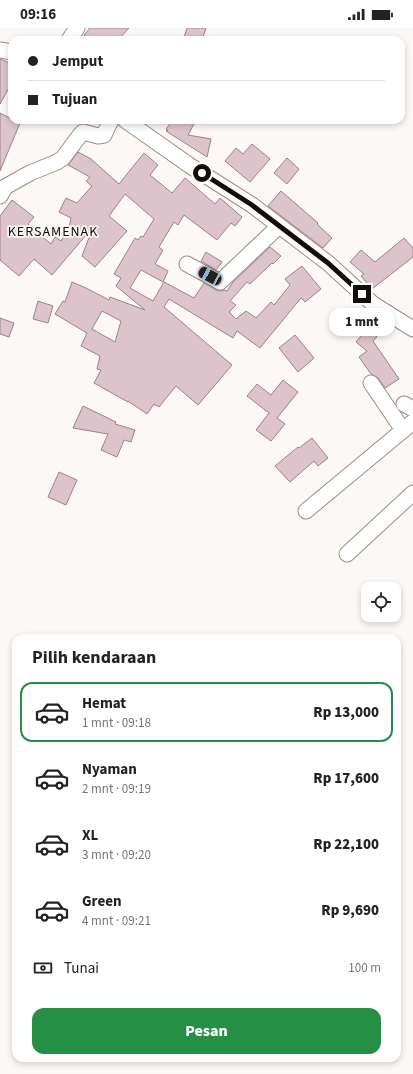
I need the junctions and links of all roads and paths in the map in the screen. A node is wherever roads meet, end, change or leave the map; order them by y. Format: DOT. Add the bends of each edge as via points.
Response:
graph roads {
  1 [pos="109,124"];
  2 [pos="131,124"];
  3 [pos="0,196"];
  4 [pos="279,226"];
  5 [pos="187,264"];
  6 [pos="413,328"];
  7 [pos="371,383"];
  8 [pos="408,426"];
  9 [pos="413,493"];
  10 [pos="306,511"];
  11 [pos="347,554"];
  1 -- 3 [label="street" via="104,135 83,132 63,158 5,187"];
  2 -- 4 [label="street" via="252,205"];
  4 -- 5 [label="street" via="220,282"];
  4 -- 6 [label="street" via="328,263 373,304"];
  7 -- 8 [label="street"];
  8 -- 10 [label="street"];
  9 -- 11 [label="street"];
}
